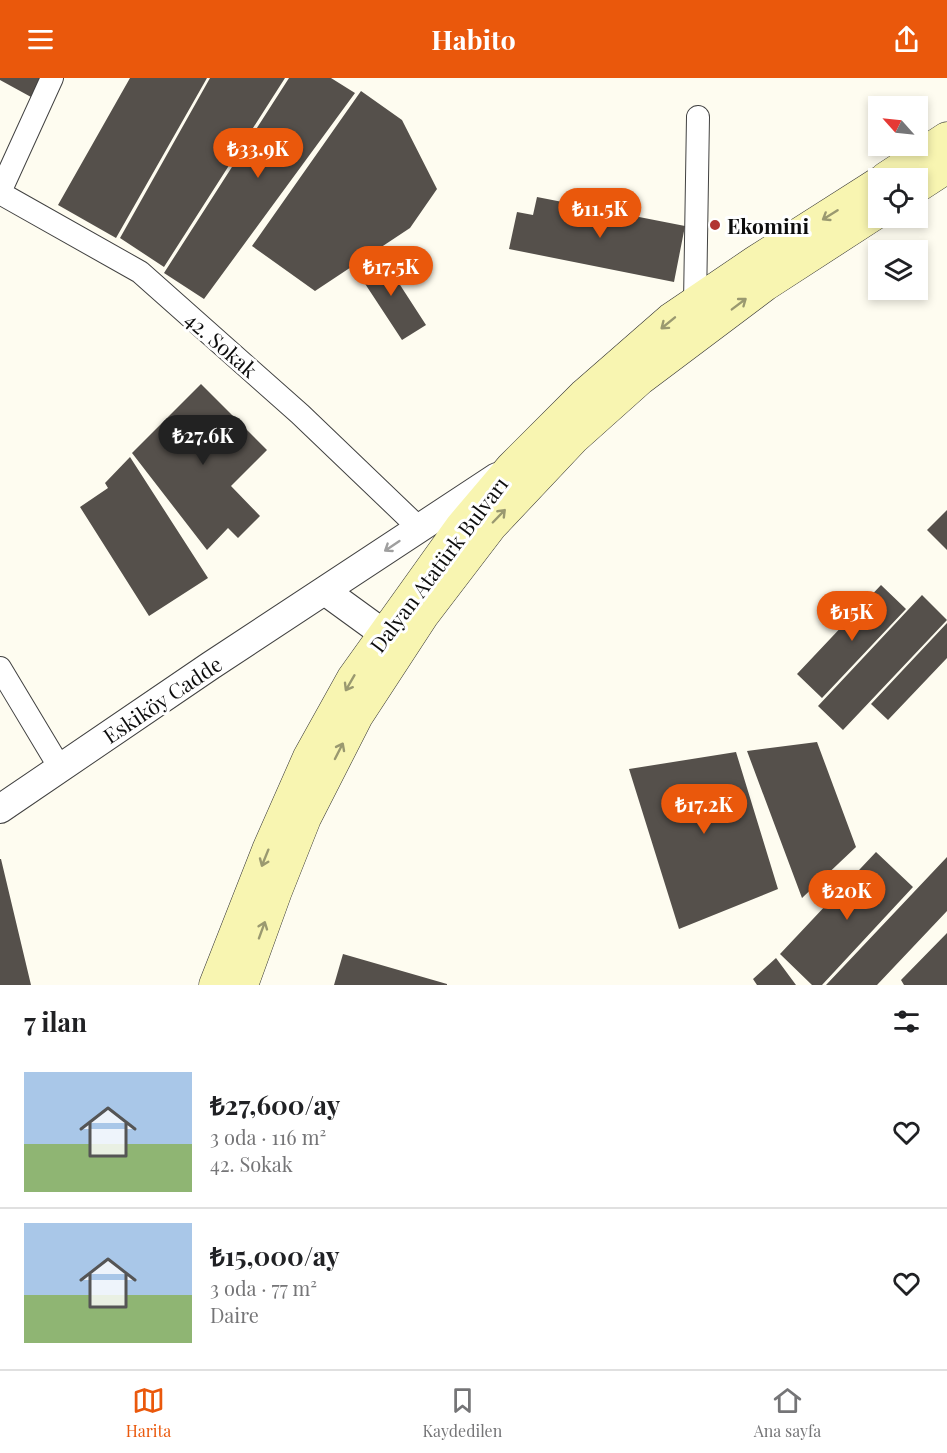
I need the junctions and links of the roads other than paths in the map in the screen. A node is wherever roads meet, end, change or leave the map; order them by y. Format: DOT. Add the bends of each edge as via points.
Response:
graph roads {
  1 [pos="52,78"];
  2 [pos="698,117"];
  3 [pos="947,138"];
  4 [pos="947,167"];
  5 [pos="901,168"];
  6 [pos="928,179"];
  7 [pos="868,190"];
  8 [pos="0,193"];
  9 [pos="868,218"];
  10 [pos="695,303"];
  11 [pos="511,468"];
  12 [pos="419,528"];
  13 [pos="325,591"];
  14 [pos="392,641"];
  15 [pos="0,668"];
  16 [pos="60,768"];
  17 [pos="0,809"];
  18 [pos="214,985"];
  19 [pos="242,985"];
  1 -- 8 [label="street"];
  2 -- 10 [label="street"];
  3 -- 5 [label="main road"];
  4 -- 6 [label="main road"];
  7 -- 10 [label="main road, Dalyan Atatürk Bulvarı, one-way"];
  8 -- 12 [label="street, 42. Sokak" via="140,272 300,414"];
  14 -- 9 [label="main road, Dalyan Atatürk Bulvarı, one-way" via="423,615 491,526 574,438 640,379 765,285"];
  10 -- 11 [label="main road, Dalyan Atatürk Bulvarı, one-way" via="584,395"];
  11 -- 12 [label="street, Eskiköy Cadde"];
  11 -- 14 [label="main road, Dalyan Atatürk Bulvarı" via="461,527"];
  12 -- 13 [label="street, Eskiköy Cadde, one-way"];
  13 -- 14 [label="street"];
  13 -- 16 [label="street, Eskiköy Cadde"];
  14 -- 18 [label="main road, Dalyan Atatürk Bulvarı, one-way" via="353,678 309,757"];
  19 -- 14 [label="main road, Dalyan Atatürk Bulvarı, one-way" via="305,818"];
  15 -- 16 [label="street"];
  16 -- 17 [label="street, Eskiköy Cadde"];
}
